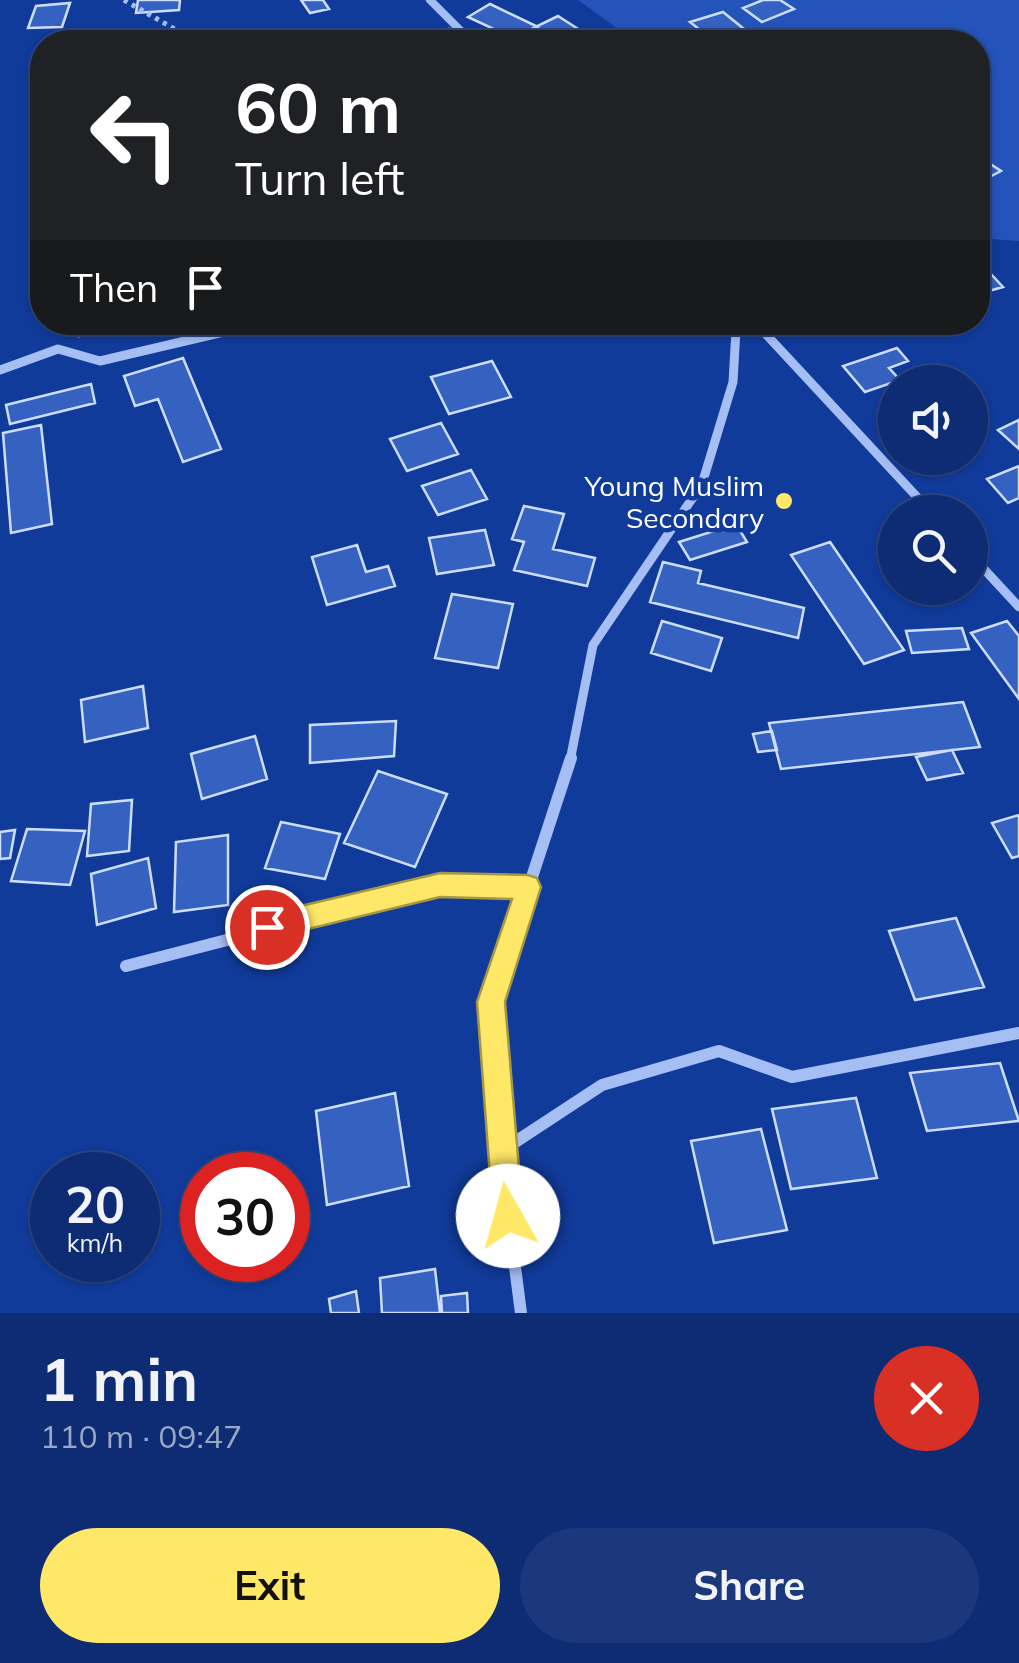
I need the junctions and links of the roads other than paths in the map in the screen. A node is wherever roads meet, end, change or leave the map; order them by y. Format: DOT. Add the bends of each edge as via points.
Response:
graph roads {
  1 [pos="430,0"];
  2 [pos="460,30"];
  3 [pos="212,335"];
  4 [pos="735,335"];
  5 [pos="766,335"];
  6 [pos="0,370"];
  7 [pos="915,495"];
  8 [pos="988,573"];
  9 [pos="1019,607"];
  10 [pos="528,887"];
  11 [pos="126,966"];
  12 [pos="1019,1033"];
  13 [pos="500,1152"];
  14 [pos="521,1313"];
  1 -- 2 [label="street"];
  3 -- 6 [label="street" via="100,361 58,349"];
  4 -- 10 [label="street" via="733,382 702,484 593,645 567,777"];
  5 -- 7 [label="street"];
  8 -- 9 [label="street"];
  10 -- 11 [label="street" via="440,885"];
  10 -- 13 [label="street" via="491,1002"];
  12 -- 13 [label="street" via="792,1077 718,1051 602,1086"];
  13 -- 14 [label="street"];
}
